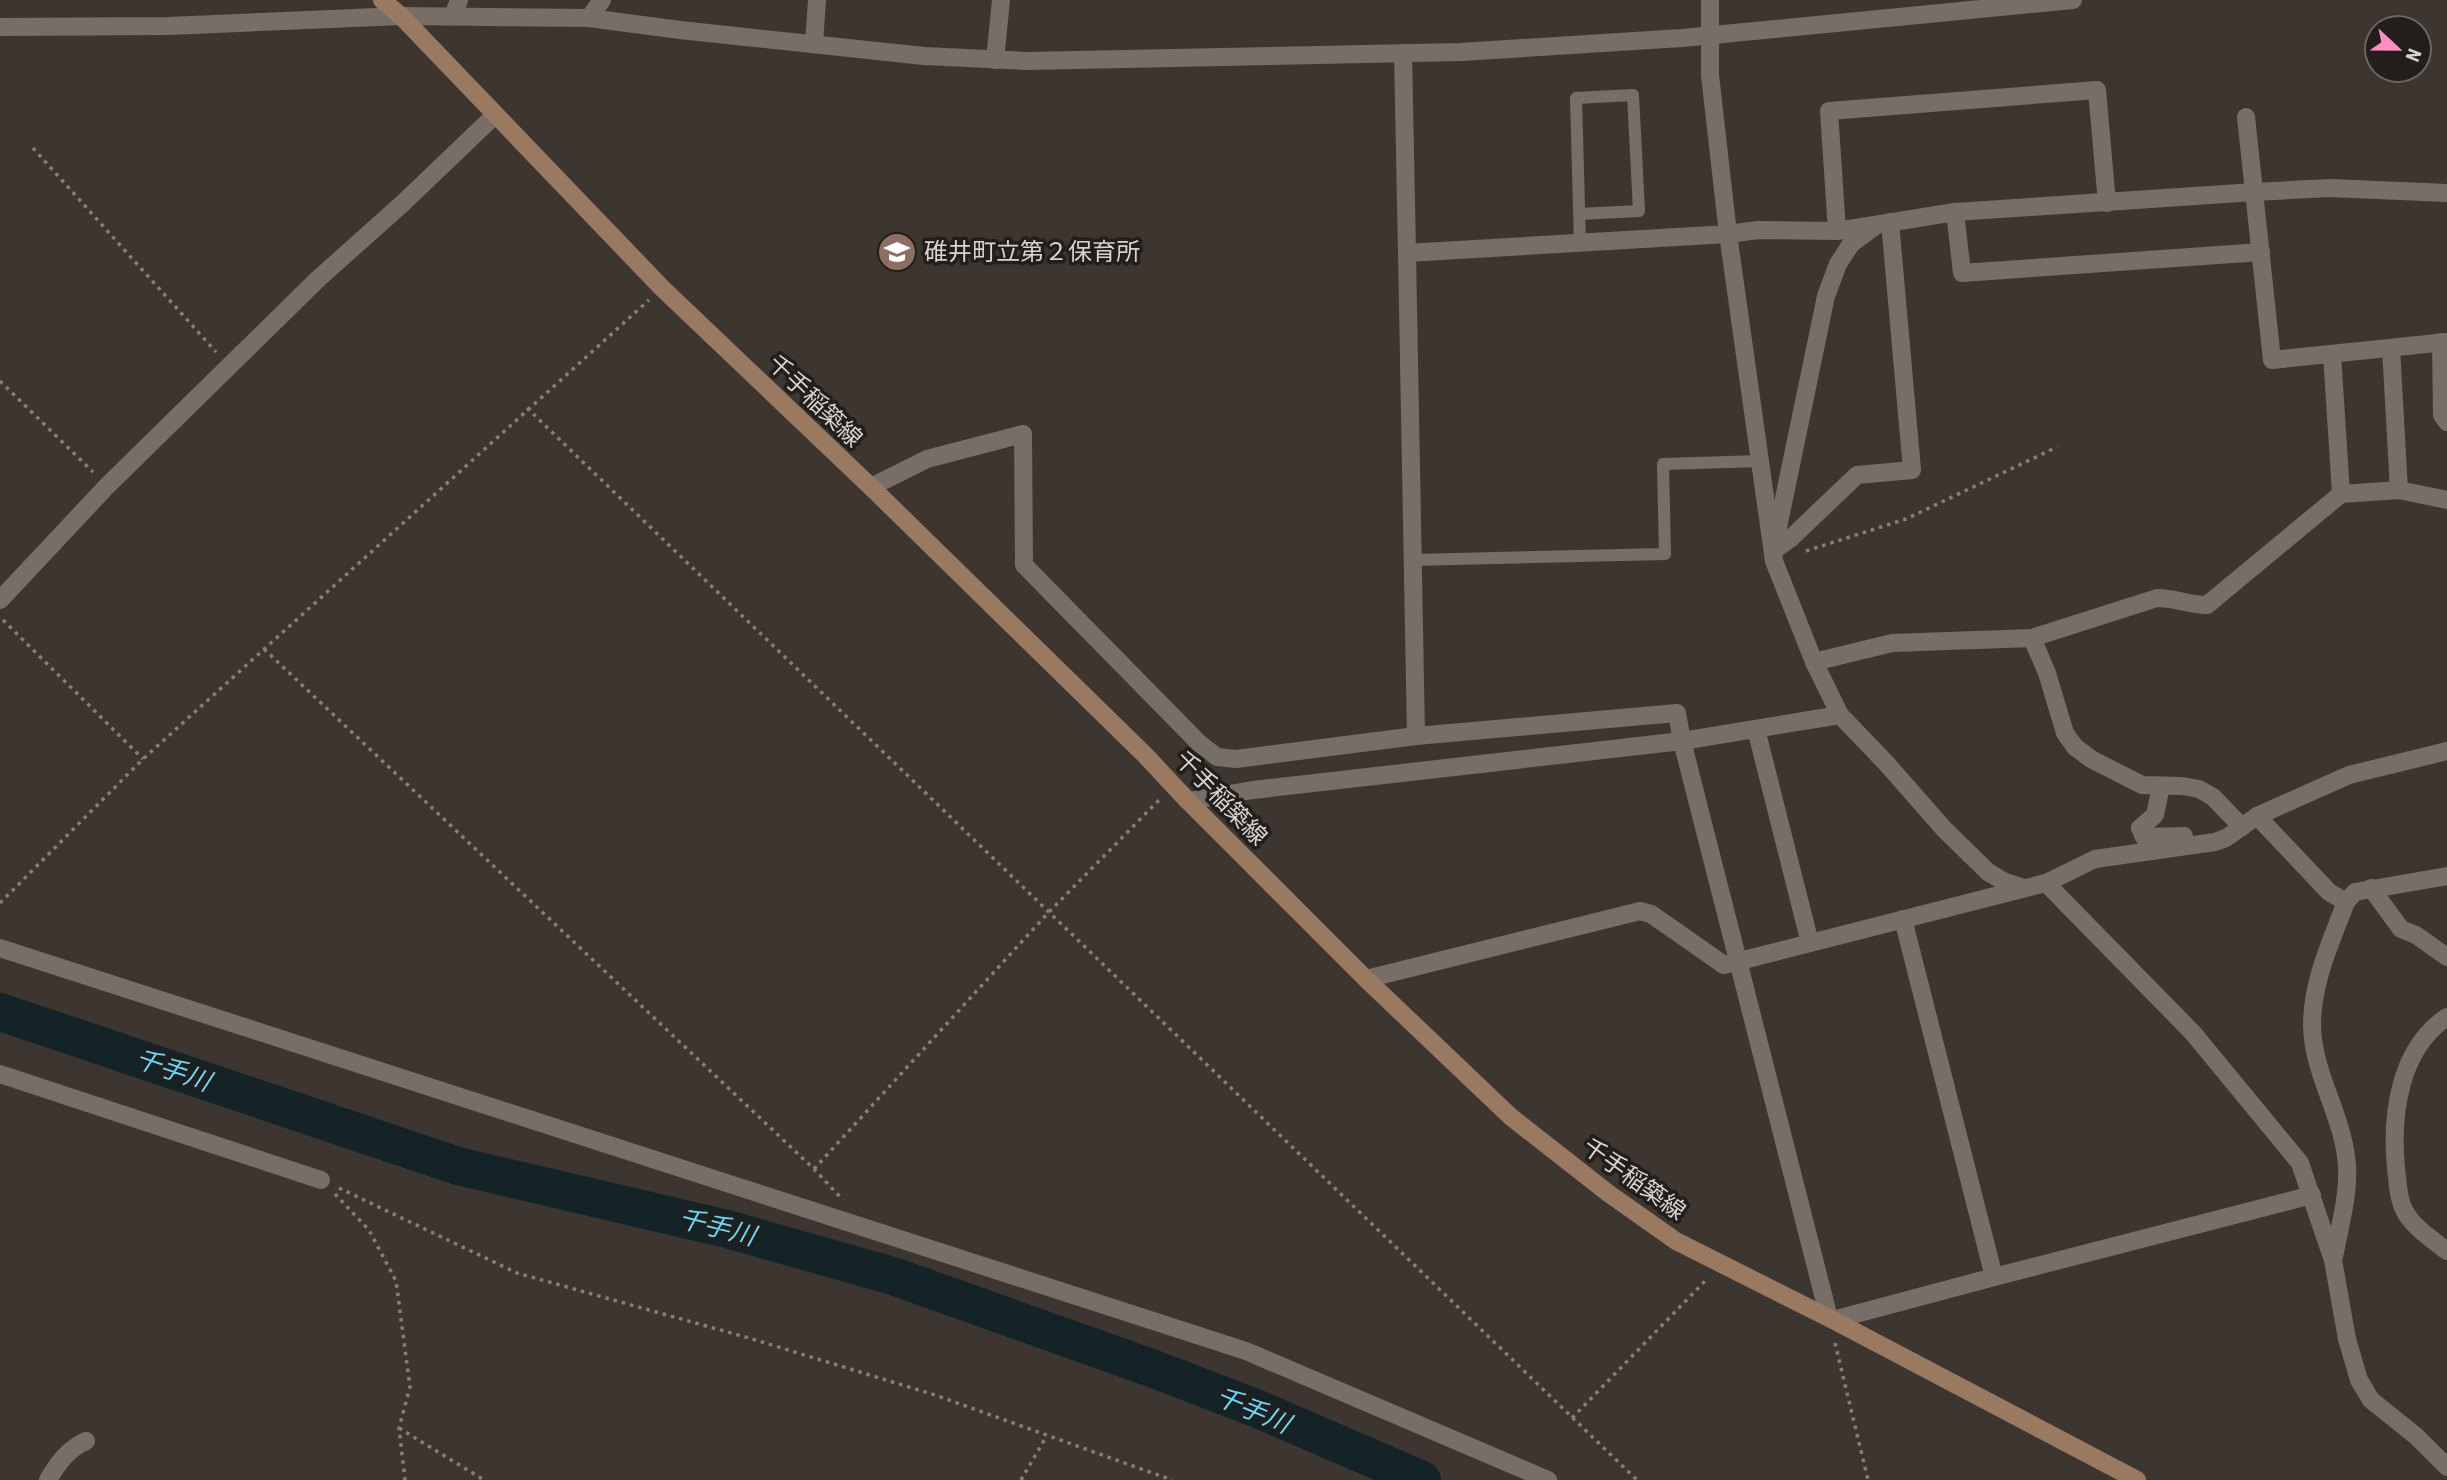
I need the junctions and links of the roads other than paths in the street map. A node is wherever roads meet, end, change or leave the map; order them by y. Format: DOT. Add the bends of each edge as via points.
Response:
graph roads {
  1 [pos="382,0"];
  2 [pos="602,0"];
  3 [pos="817,0"];
  4 [pos="1001,0"];
  5 [pos="1710,0"];
  6 [pos="2073,0"];
  7 [pos="456,8"];
  8 [pos="401,16"];
  9 [pos="589,18"];
  10 [pos="0,27"];
  11 [pos="814,44"];
  12 [pos="1403,53"];
  13 [pos="995,60"];
  14 [pos="495,115"];
  15 [pos="2246,117"];
  16 [pos="2255,192"];
  17 [pos="2447,193"];
  18 [pos="2107,203"];
  19 [pos="1955,212"];
  20 [pos="1579,214"];
  21 [pos="1884,223"];
  22 [pos="1837,230"];
  23 [pos="1728,234"];
  24 [pos="1580,244"];
  25 [pos="2261,252"];
  26 [pos="1407,253"];
  27 [pos="2444,342"];
  28 [pos="2391,348"];
  29 [pos="2332,354"];
  30 [pos="2447,422"];
  31 [pos="1761,461"];
  32 [pos="871,487"];
  33 [pos="2399,490"];
  34 [pos="2341,494"];
  35 [pos="2447,500"];
  36 [pos="1774,556"];
  37 [pos="1413,559"];
  38 [pos="0,600"];
  39 [pos="2032,638"];
  40 [pos="1814,662"];
  41 [pos="1840,715"];
  42 [pos="1756,729"];
  43 [pos="1416,736"];
  44 [pos="1682,741"];
  45 [pos="2447,751"];
  46 [pos="2161,786"];
  47 [pos="1188,801"];
  48 [pos="2257,816"];
  49 [pos="2242,827"];
  50 [pos="2199,844"];
  51 [pos="2447,876"];
  52 [pos="2046,883"];
  53 [pos="2024,888"];
  54 [pos="2371,888"];
  55 [pos="2346,902"];
  56 [pos="1903,919"];
  57 [pos="1810,943"];
  58 [pos="0,948"];
  59 [pos="2447,957"];
  60 [pos="1737,962"];
  61 [pos="1366,979"];
  62 [pos="2447,1017"];
  63 [pos="0,1074"];
  64 [pos="321,1180"];
  65 [pos="2312,1195"];
  66 [pos="2447,1251"];
  67 [pos="2333,1260"];
  68 [pos="1994,1277"];
  69 [pos="1831,1319"];
  70 [pos="86,1441"];
  71 [pos="2447,1467"];
  72 [pos="2447,1474"];
  73 [pos="48,1480"];
  74 [pos="1548,1480"];
  75 [pos="2137,1480"];
  76 [pos="2441,1480"];
  1 -- 8 [label="main road, 千手稲築線"];
  2 -- 9 [label="street"];
  3 -- 11 [label="street"];
  4 -- 13 [label="street"];
  5 -- 23 [label="street" via="1710,75"];
  6 -- 12 [label="street" via="1682,38"];
  7 -- 8 [label="street"];
  7 -- 9 [label="street"];
  8 -- 10 [label="street" via="169,26"];
  8 -- 14 [label="main road, 千手稲築線"];
  9 -- 11 [label="street"];
  11 -- 13 [label="street"];
  12 -- 13 [label="street"];
  12 -- 26 [label="street"];
  14 -- 32 [label="main road, 千手稲築線" via="662,288"];
  14 -- 38 [label="street" via="318,279 107,486"];
  15 -- 16 [label="street"];
  16 -- 17 [label="street" via="2330,188"];
  16 -- 18 [label="street"];
  16 -- 25 [label="street"];
  18 -- 19 [label="street"];
  18 -- 22 [label="street" via="2096,90 1829,111"];
  19 -- 21 [label="street"];
  19 -- 25 [label="street" via="1962,273"];
  20 -- 20 [label="lane" via="1576,98 1633,96 1639,211"];
  20 -- 24 [label="lane"];
  21 -- 22 [label="street"];
  21 -- 36 [label="street" via="1851,244 1826,296"];
  21 -- 36 [label="street" via="1912,470 1857,475"];
  22 -- 23 [label="street"];
  23 -- 24 [label="street"];
  23 -- 31 [label="street"];
  24 -- 26 [label="street"];
  25 -- 29 [label="street" via="2272,360"];
  26 -- 37 [label="street"];
  27 -- 28 [label="street"];
  27 -- 30 [label="street" via="2442,415"];
  28 -- 29 [label="street"];
  28 -- 33 [label="street"];
  29 -- 34 [label="street"];
  31 -- 36 [label="street"];
  31 -- 37 [label="lane" via="1663,464 1665,554"];
  32 -- 43 [label="street" via="927,459 1023,434 1024,565 1217,757 1236,759"];
  32 -- 47 [label="main road, 千手稲築線"];
  33 -- 34 [label="street"];
  33 -- 35 [label="street"];
  34 -- 39 [label="street" via="2207,605 2157,598"];
  36 -- 40 [label="street"];
  37 -- 43 [label="street"];
  39 -- 40 [label="street" via="1892,643"];
  39 -- 46 [label="street" via="2065,733 2076,747 2126,778"];
  40 -- 41 [label="street"];
  41 -- 42 [label="street"];
  41 -- 53 [label="street" via="1974,860 2003,881"];
  42 -- 44 [label="street"];
  42 -- 57 [label="street"];
  43 -- 44 [label="street" via="1677,713"];
  44 -- 47 [label="street"];
  44 -- 60 [label="street"];
  45 -- 48 [label="street" via="2349,775"];
  46 -- 49 [label="street" via="2199,789"];
  46 -- 50 [label="street" via="2155,815 2140,828 2144,837 2186,836"];
  47 -- 61 [label="main road, 千手稲築線"];
  48 -- 49 [label="street"];
  48 -- 55 [label="street" via="2329,892"];
  49 -- 50 [label="street" via="2226,838"];
  50 -- 52 [label="street" via="2095,859"];
  51 -- 54 [label="street"];
  52 -- 53 [label="street"];
  52 -- 65 [label="street" via="2193,1033 2300,1163"];
  53 -- 56 [label="street"];
  54 -- 55 [label="street" via="2355,892"];
  54 -- 59 [label="street" via="2401,929"];
  55 -- 67 [label="street" via="2319,971 2312,1024 2315,1055 2346,1152 2348,1173"];
  56 -- 57 [label="street"];
  56 -- 68 [label="street"];
  57 -- 60 [label="street"];
  58 -- 74 [label="street" via="1246,1351"];
  60 -- 61 [label="street" via="1724,965 1640,911"];
  60 -- 69 [label="street"];
  61 -- 69 [label="main road, 千手稲築線" via="1511,1117 1608,1193 1664,1233"];
  62 -- 66 [label="street" via="2416,1049 2405,1074 2396,1107 2394,1146 2405,1213"];
  63 -- 64 [label="street"];
  65 -- 67 [label="street"];
  65 -- 68 [label="street"];
  67 -- 71 [label="street" via="2359,1380 2371,1400"];
  68 -- 69 [label="street"];
  69 -- 75 [label="main road, 千手稲築線"];
  70 -- 73 [label="street" via="74,1446"];
  72 -- 76 [label="street"];
}
